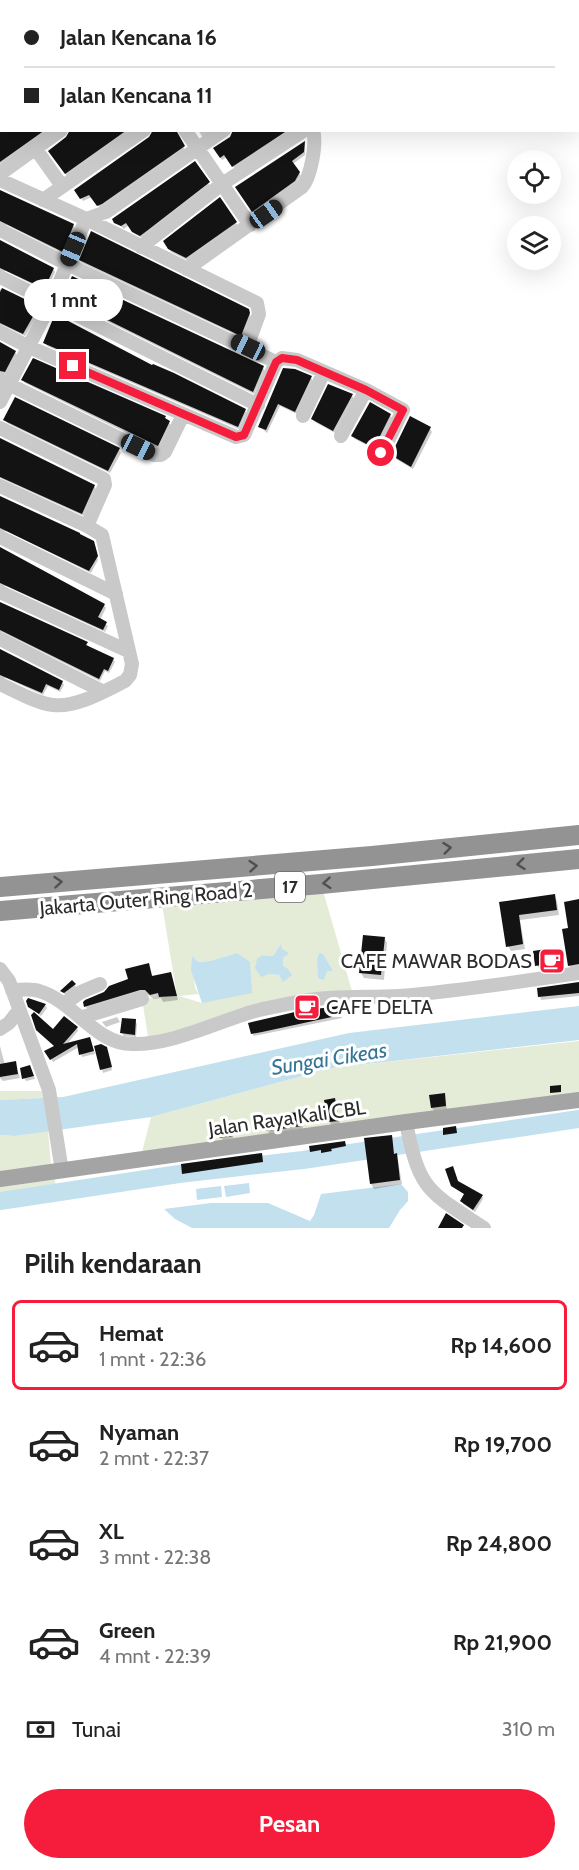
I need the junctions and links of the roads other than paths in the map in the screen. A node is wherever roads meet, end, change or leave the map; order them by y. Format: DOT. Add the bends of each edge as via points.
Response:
graph roads {
  1 [pos="59,132"];
  2 [pos="141,132"];
  3 [pos="186,132"];
  4 [pos="221,132"];
  5 [pos="302,132"];
  6 [pos="314,132"];
  7 [pos="35,148"];
  8 [pos="198,148"];
  9 [pos="0,174"];
  10 [pos="0,180"];
  11 [pos="222,184"];
  12 [pos="62,186"];
  13 [pos="44,200"];
  14 [pos="86,219"];
  15 [pos="250,225"];
  16 [pos="0,230"];
  17 [pos="141,247"];
  18 [pos="67,264"];
  19 [pos="187,269"];
  20 [pos="0,278"];
  21 [pos="51,303"];
  22 [pos="0,332"];
  23 [pos="29,347"];
  24 [pos="248,347"];
  25 [pos="276,362"];
  26 [pos="324,372"];
  27 [pos="5,382"];
  28 [pos="366,390"];
  29 [pos="0,402"];
  30 [pos="258,405"];
  31 [pos="183,415"];
  32 [pos="303,416"];
  33 [pos="0,428"];
  34 [pos="341,436"];
  35 [pos="381,453"];
  36 [pos="0,486"];
  37 [pos="87,526"];
  38 [pos="0,537"];
  39 [pos="0,592"];
  40 [pos="116,594"];
  41 [pos="0,639"];
  42 [pos="128,651"];
  43 [pos="0,684"];
  44 [pos="102,691"];
  45 [pos="579,836"];
  46 [pos="579,859"];
  47 [pos="0,887"];
  48 [pos="0,911"];
  49 [pos="0,969"];
  50 [pos="579,972"];
  51 [pos="100,984"];
  52 [pos="12,990"];
  53 [pos="142,999"];
  54 [pos="64,1004"];
  55 [pos="19,1010"];
  56 [pos="83,1017"];
  57 [pos="0,1029"];
  58 [pos="579,1100"];
  59 [pos="406,1122"];
  60 [pos="62,1171"];
  61 [pos="0,1179"];
  62 [pos="484,1228"];
  1 -- 7 [label="street"];
  2 -- 12 [label="street"];
  3 -- 8 [label="street"];
  4 -- 8 [label="street"];
  5 -- 11 [label="street"];
  6 -- 15 [label="street" via="306,182"];
  7 -- 9 [label="street"];
  7 -- 12 [label="street"];
  8 -- 11 [label="street"];
  8 -- 14 [label="street" via="106,212"];
  10 -- 13 [label="street"];
  11 -- 15 [label="street"];
  11 -- 17 [label="street"];
  12 -- 13 [label="street"];
  13 -- 14 [label="street"];
  14 -- 17 [label="street"];
  14 -- 18 [label="street"];
  15 -- 19 [label="street"];
  16 -- 18 [label="street"];
  17 -- 19 [label="street"];
  18 -- 21 [label="street"];
  18 -- 24 [label="street"];
  19 -- 24 [label="street" via="257,303 259,314"];
  20 -- 21 [label="street"];
  21 -- 23 [label="street"];
  21 -- 30 [label="street"];
  22 -- 23 [label="street"];
  23 -- 27 [label="street"];
  23 -- 31 [label="street"];
  24 -- 25 [label="street"];
  25 -- 26 [label="street" via="292,359"];
  25 -- 30 [label="street"];
  26 -- 28 [label="street"];
  26 -- 32 [label="street"];
  27 -- 29 [label="street"];
  27 -- 31 [label="street" via="154,455 165,452"];
  28 -- 34 [label="street"];
  28 -- 35 [label="street" via="403,410"];
  30 -- 31 [label="street" via="240,437"];
  33 -- 37 [label="street" via="104,479"];
  36 -- 37 [label="street"];
  37 -- 40 [label="street" via="104,537"];
  38 -- 40 [label="street"];
  39 -- 42 [label="street"];
  40 -- 42 [label="street"];
  41 -- 44 [label="street"];
  42 -- 44 [label="street" via="130,675"];
  43 -- 44 [label="street" via="56,706"];
  47 -- 45 [label="highway, Jakarta Outer Ring Road 2 / 17, one-way"];
  46 -- 48 [label="highway, Jakarta Outer Ring Road 2 / 17, one-way"];
  49 -- 52 [label="street"];
  50 -- 56 [label="street" via="397,996 339,996 305,1001 134,1045 105,1038"];
  51 -- 54 [label="street"];
  52 -- 54 [label="street" via="38,990"];
  52 -- 55 [label="street"];
  53 -- 56 [label="street"];
  54 -- 56 [label="street"];
  55 -- 57 [label="street"];
  55 -- 60 [label="street" via="43,1070"];
  58 -- 59 [label="main road, Jalan Raya Kali CBL"];
  59 -- 60 [label="main road, Jalan Raya Kali CBL"];
  59 -- 62 [label="street" via="412,1157 428,1188"];
  60 -- 61 [label="main road, Jalan Raya Kali CBL"];
}
